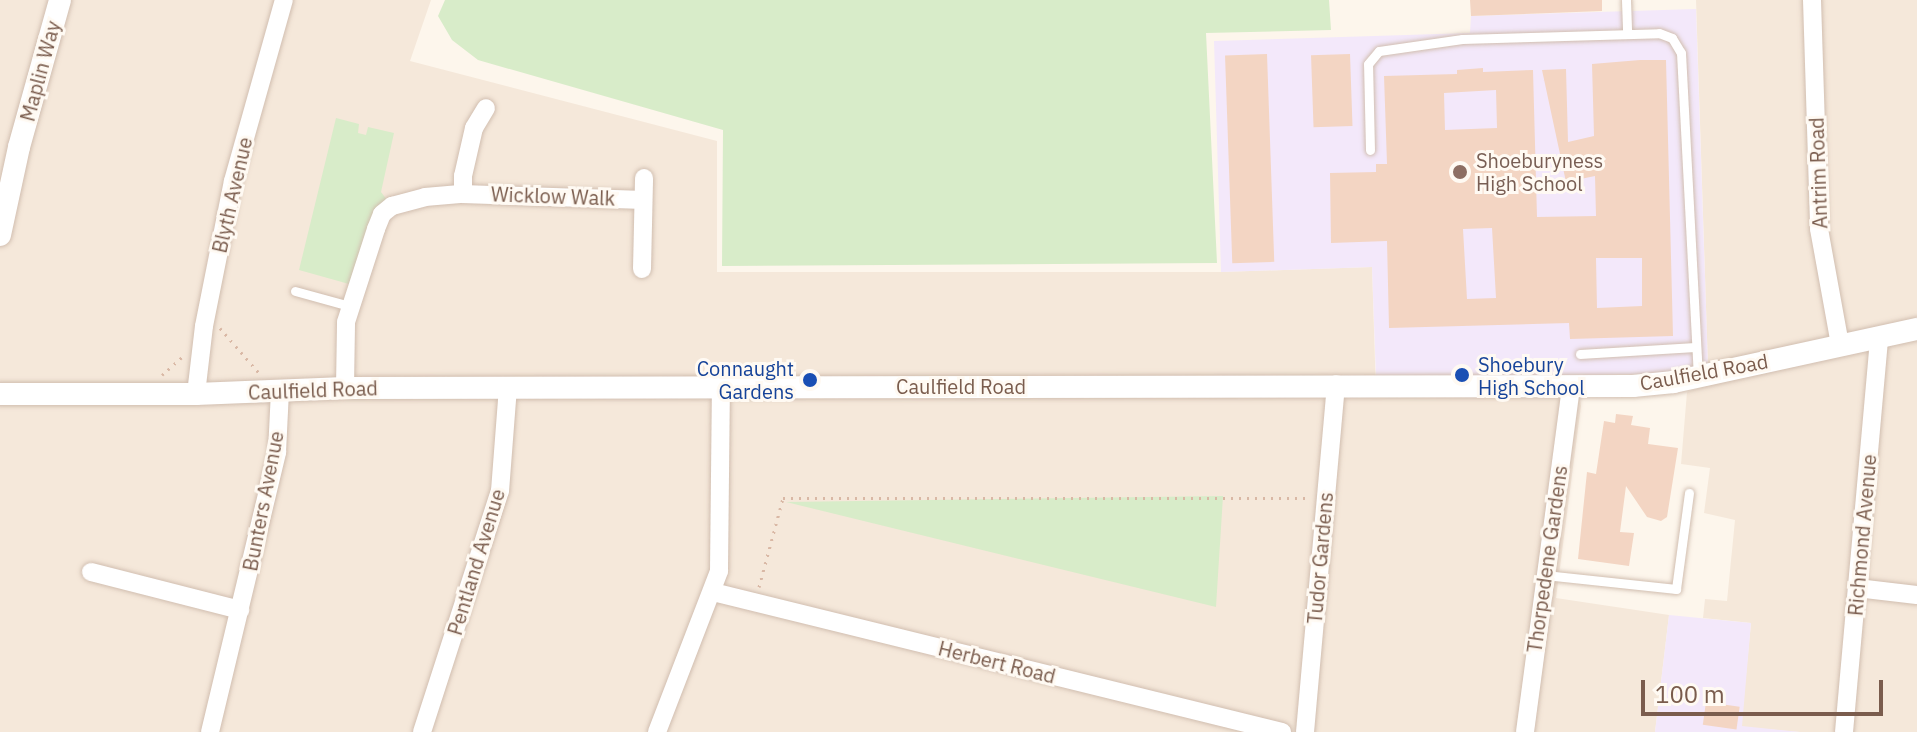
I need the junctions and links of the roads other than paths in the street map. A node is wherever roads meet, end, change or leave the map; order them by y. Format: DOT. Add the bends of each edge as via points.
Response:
graph roads {
  1 [pos="60,0"];
  2 [pos="284,0"];
  3 [pos="1626,0"];
  4 [pos="1812,0"];
  5 [pos="1627,34"];
  6 [pos="486,108"];
  7 [pos="1370,150"];
  8 [pos="644,178"];
  9 [pos="463,194"];
  10 [pos="643,200"];
  11 [pos="0,235"];
  12 [pos="642,269"];
  13 [pos="295,291"];
  14 [pos="350,306"];
  15 [pos="1917,329"];
  16 [pos="1879,338"];
  17 [pos="1840,345"];
  18 [pos="1695,347"];
  19 [pos="1580,354"];
  20 [pos="1698,376"];
  21 [pos="1336,384"];
  22 [pos="1571,386"];
  23 [pos="721,387"];
  24 [pos="345,388"];
  25 [pos="508,388"];
  26 [pos="274,391"];
  27 [pos="0,394"];
  28 [pos="196,394"];
  29 [pos="1689,493"];
  30 [pos="91,572"];
  31 [pos="1545,575"];
  32 [pos="1857,588"];
  33 [pos="713,592"];
  34 [pos="1917,595"];
  35 [pos="240,610"];
  36 [pos="210,732"];
  37 [pos="422,732"];
  38 [pos="657,732"];
  39 [pos="1282,732"];
  40 [pos="1305,732"];
  41 [pos="1525,732"];
  42 [pos="1844,732"];
  1 -- 11 [label="street, Maplin Way"];
  2 -- 28 [label="street, Blyth Avenue" via="233,181"];
  3 -- 5 [label="lane"];
  4 -- 17 [label="street, Antrim Road" via="1819,229"];
  5 -- 7 [label="lane" via="1462,39 1379,51 1368,64"];
  5 -- 18 [label="lane" via="1667,34 1681,53"];
  6 -- 9 [label="street, Wicklow Walk" via="470,126"];
  8 -- 10 [label="street"];
  9 -- 10 [label="street, Wicklow Walk"];
  9 -- 14 [label="street, Wicklow Walk" via="406,201 382,214"];
  10 -- 12 [label="street"];
  13 -- 14 [label="lane"];
  14 -- 24 [label="street, Wicklow Walk"];
  15 -- 16 [label="street, Caulfield Road"];
  16 -- 17 [label="street, Caulfield Road"];
  16 -- 32 [label="street, Richmond Avenue"];
  17 -- 20 [label="street, Caulfield Road"];
  18 -- 19 [label="lane"];
  18 -- 20 [label="lane"];
  20 -- 22 [label="street, Caulfield Road" via="1633,386"];
  21 -- 22 [label="street, Caulfield Road"];
  21 -- 23 [label="street, Caulfield Road"];
  21 -- 40 [label="street, Tudor Gardens"];
  22 -- 31 [label="street, Thorpedene Gardens"];
  23 -- 25 [label="street, Caulfield Road"];
  23 -- 33 [label="street" via="719,571"];
  24 -- 25 [label="street, Caulfield Road"];
  24 -- 26 [label="street, Caulfield Road"];
  25 -- 37 [label="street, Pentland Avenue" via="500,491"];
  26 -- 28 [label="street, Caulfield Road"];
  26 -- 35 [label="street, Bunters Avenue" via="277,452"];
  27 -- 28 [label="street, Caulfield Road"];
  29 -- 31 [label="lane" via="1676,589"];
  30 -- 35 [label="street"];
  31 -- 41 [label="street, Thorpedene Gardens"];
  32 -- 34 [label="street"];
  32 -- 42 [label="street, Richmond Avenue"];
  33 -- 38 [label="street"];
  33 -- 39 [label="street, Herbert Road"];
  35 -- 36 [label="street, Bunters Avenue"];
}
